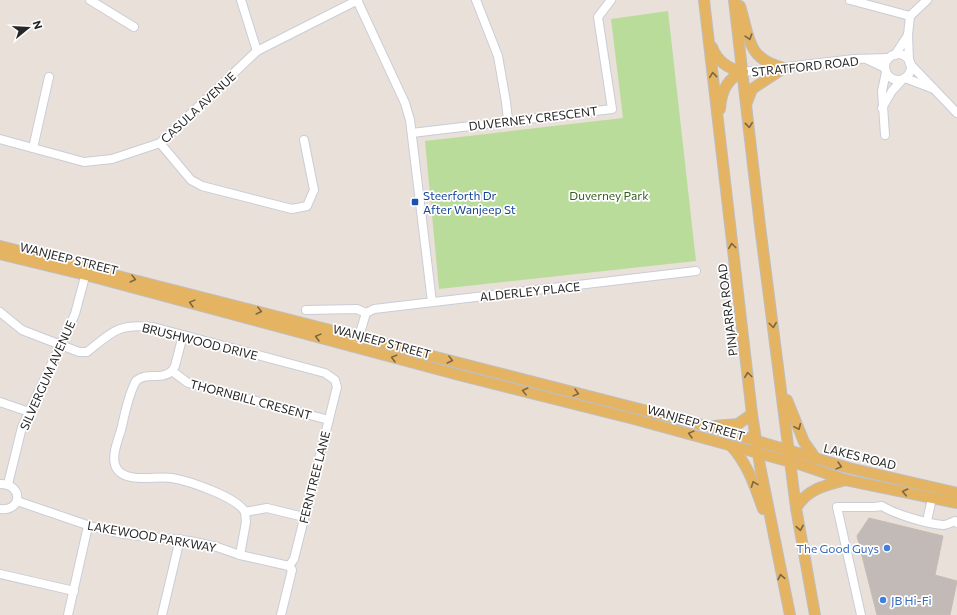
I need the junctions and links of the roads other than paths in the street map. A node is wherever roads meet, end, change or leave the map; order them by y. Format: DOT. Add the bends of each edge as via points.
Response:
graph roads {
  1 [pos="91,0"];
  2 [pos="242,0"];
  3 [pos="357,0"];
  4 [pos="476,0"];
  5 [pos="610,0"];
  6 [pos="704,0"];
  7 [pos="734,0"];
  8 [pos="738,0"];
  9 [pos="850,0"];
  10 [pos="927,0"];
  11 [pos="859,1"];
  12 [pos="910,16"];
  13 [pos="134,27"];
  14 [pos="908,35"];
  15 [pos="708,36"];
  16 [pos="257,51"];
  17 [pos="892,56"];
  18 [pos="868,60"];
  19 [pos="910,62"];
  20 [pos="784,68"];
  21 [pos="886,70"];
  22 [pos="743,72"];
  23 [pos="49,77"];
  24 [pos="903,79"];
  25 [pos="934,89"];
  26 [pos="747,106"];
  27 [pos="882,109"];
  28 [pos="957,113"];
  29 [pos="508,120"];
  30 [pos="719,130"];
  31 [pos="412,133"];
  32 [pos="885,135"];
  33 [pos="0,139"];
  34 [pos="304,140"];
  35 [pos="160,143"];
  36 [pos="33,148"];
  37 [pos="0,246"];
  38 [pos="0,254"];
  39 [pos="86,271"];
  40 [pos="696,271"];
  41 [pos="432,302"];
  42 [pos="306,310"];
  43 [pos="0,312"];
  44 [pos="366,314"];
  45 [pos="183,335"];
  46 [pos="358,337"];
  47 [pos="60,346"];
  48 [pos="355,348"];
  49 [pos="172,371"];
  50 [pos="779,377"];
  51 [pos="337,387"];
  52 [pos="0,402"];
  53 [pos="29,412"];
  54 [pos="636,414"];
  55 [pos="752,414"];
  56 [pos="329,420"];
  57 [pos="706,426"];
  58 [pos="757,442"];
  59 [pos="729,444"];
  60 [pos="789,450"];
  61 [pos="758,453"];
  62 [pos="816,459"];
  63 [pos="791,462"];
  64 [pos="846,480"];
  65 [pos="4,484"];
  66 [pos="957,493"];
  67 [pos="932,498"];
  68 [pos="17,501"];
  69 [pos="957,503"];
  70 [pos="796,508"];
  71 [pos="0,509"];
  72 [pos="245,512"];
  73 [pos="304,517"];
  74 [pos="927,521"];
  75 [pos="957,523"];
  76 [pos="88,526"];
  77 [pos="772,534"];
  78 [pos="180,539"];
  79 [pos="240,555"];
  80 [pos="289,566"];
  81 [pos="0,574"];
  82 [pos="74,591"];
  83 [pos="68,615"];
  84 [pos="162,615"];
  85 [pos="281,615"];
  86 [pos="790,615"];
  87 [pos="815,615"];
  88 [pos="861,615"];
  1 -- 13 [label="street"];
  2 -- 16 [label="street"];
  3 -- 16 [label="street, CASULA AVENUE"];
  3 -- 31 [label="street" via="404,103"];
  4 -- 29 [label="street" via="498,56"];
  5 -- 29 [label="street, DUVERNEY CRESCENT" via="598,17 612,109"];
  6 -- 15 [label="main road, PINJARRA ROAD"];
  7 -- 22 [label="main road"];
  8 -- 20 [label="main road, one-way" via="752,47 760,58 771,65"];
  9 -- 11 [label="street"];
  10 -- 12 [label="street"];
  11 -- 12 [label="street"];
  12 -- 14 [label="street"];
  14 -- 17 [label="street"];
  14 -- 19 [label="street"];
  15 -- 22 [label="main road" via="716,56 730,67"];
  30 -- 15 [label="main road, PINJARRA ROAD, one-way"];
  16 -- 35 [label="street, CASULA AVENUE"];
  17 -- 18 [label="street, STRATFORD ROAD"];
  17 -- 19 [label="street" via="905,56"];
  17 -- 21 [label="street"];
  18 -- 20 [label="street, STRATFORD ROAD" via="854,59"];
  18 -- 21 [label="street, STRATFORD ROAD"];
  19 -- 24 [label="street" via="910,72"];
  19 -- 25 [label="street"];
  20 -- 22 [label="street, STRATFORD ROAD"];
  20 -- 26 [label="main road" via="752,89"];
  21 -- 24 [label="street" via="894,80"];
  21 -- 27 [label="street"];
  22 -- 26 [label="main road"];
  22 -- 30 [label="main road" via="733,77 723,92"];
  23 -- 36 [label="street"];
  24 -- 25 [label="street"];
  24 -- 27 [label="street" via="892,91"];
  25 -- 28 [label="street"];
  26 -- 50 [label="main road, one-way"];
  27 -- 32 [label="street"];
  29 -- 31 [label="street, DUVERNEY CRESCENT"];
  55 -- 30 [label="main road, PINJARRA ROAD, one-way"];
  31 -- 41 [label="street"];
  33 -- 36 [label="street, CASULA AVENUE"];
  34 -- 35 [label="street" via="314,190 307,206 292,209 202,186 191,180"];
  35 -- 36 [label="street, CASULA AVENUE" via="112,159 84,162"];
  37 -- 39 [label="main road, WANJEEP STREET"];
  38 -- 39 [label="main road, WANJEEP STREET"];
  39 -- 46 [label="main road, WANJEEP STREET, one-way"];
  39 -- 47 [label="street, SILVERGUM AVENUE" via="75,314"];
  48 -- 39 [label="main road, WANJEEP STREET, one-way"];
  40 -- 41 [label="street, ALDERLEY PLACE"];
  41 -- 44 [label="street, ALDERLEY PLACE" via="374,309"];
  42 -- 44 [label="street" via="357,309"];
  43 -- 47 [label="street, BRUSHWOOD DRIVE" via="22,330"];
  44 -- 46 [label="street"];
  45 -- 47 [label="street, BRUSHWOOD DRIVE" via="137,325 122,327 108,334 87,352"];
  45 -- 49 [label="street"];
  45 -- 51 [label="street, BRUSHWOOD DRIVE" via="325,373 335,380"];
  46 -- 48 [label="street"];
  46 -- 54 [label="main road, WANJEEP STREET, one-way"];
  47 -- 53 [label="street, SILVERGUM AVENUE"];
  54 -- 48 [label="main road, WANJEEP STREET, one-way"];
  49 -- 56 [label="street, THORNBILL CRESENT" via="188,383"];
  49 -- 72 [label="street" via="165,376 147,375 136,381 116,448 116,468 121,473 138,478 171,478 202,487 239,503"];
  50 -- 60 [label="main road"];
  50 -- 62 [label="main road, one-way" via="790,411 804,442"];
  51 -- 56 [label="street, FERNTREE LANE"];
  52 -- 53 [label="street"];
  53 -- 65 [label="street, SILVERGUM AVENUE"];
  54 -- 57 [label="main road, WANJEEP STREET"];
  59 -- 54 [label="main road, WANJEEP STREET, one-way"];
  55 -- 57 [label="main road" via="738,424"];
  55 -- 58 [label="main road, PINJARRA ROAD"];
  56 -- 73 [label="street, FERNTREE LANE"];
  57 -- 58 [label="main road, WANJEEP STREET"];
  58 -- 60 [label="main road, LAKES ROAD"];
  58 -- 61 [label="main road, PINJARRA ROAD"];
  59 -- 61 [label="main road, WANJEEP STREET"];
  77 -- 59 [label="main road, one-way" via="746,466"];
  60 -- 62 [label="main road, LAKES ROAD"];
  60 -- 63 [label="main road"];
  61 -- 63 [label="main road, LAKES ROAD"];
  61 -- 77 [label="main road, PINJARRA ROAD"];
  62 -- 66 [label="main road, LAKES ROAD, one-way"];
  63 -- 64 [label="main road, LAKES ROAD"];
  63 -- 70 [label="main road"];
  67 -- 64 [label="main road, LAKES ROAD, one-way"];
  64 -- 70 [label="main road" via="809,492"];
  65 -- 68 [label="street" via="14,488"];
  67 -- 69 [label="main road, LAKES ROAD"];
  67 -- 74 [label="street"];
  68 -- 71 [label="street" via="13,507"];
  68 -- 76 [label="street, LAKEWOOD PARKWAY"];
  70 -- 87 [label="main road, one-way"];
  72 -- 73 [label="street" via="267,508"];
  72 -- 79 [label="street" via="246,522"];
  73 -- 80 [label="street, FERNTREE LANE" via="294,559"];
  74 -- 75 [label="street" via="944,525 955,521"];
  74 -- 88 [label="street" via="892,512 882,506 837,507"];
  76 -- 78 [label="street, LAKEWOOD PARKWAY" via="123,534"];
  76 -- 82 [label="street"];
  86 -- 77 [label="main road, PINJARRA ROAD, one-way"];
  78 -- 79 [label="street, LAKEWOOD PARKWAY"];
  78 -- 84 [label="street"];
  79 -- 80 [label="street, LAKEWOOD PARKWAY"];
  80 -- 85 [label="street" via="292,570"];
  81 -- 82 [label="street"];
  82 -- 83 [label="street"];
}
